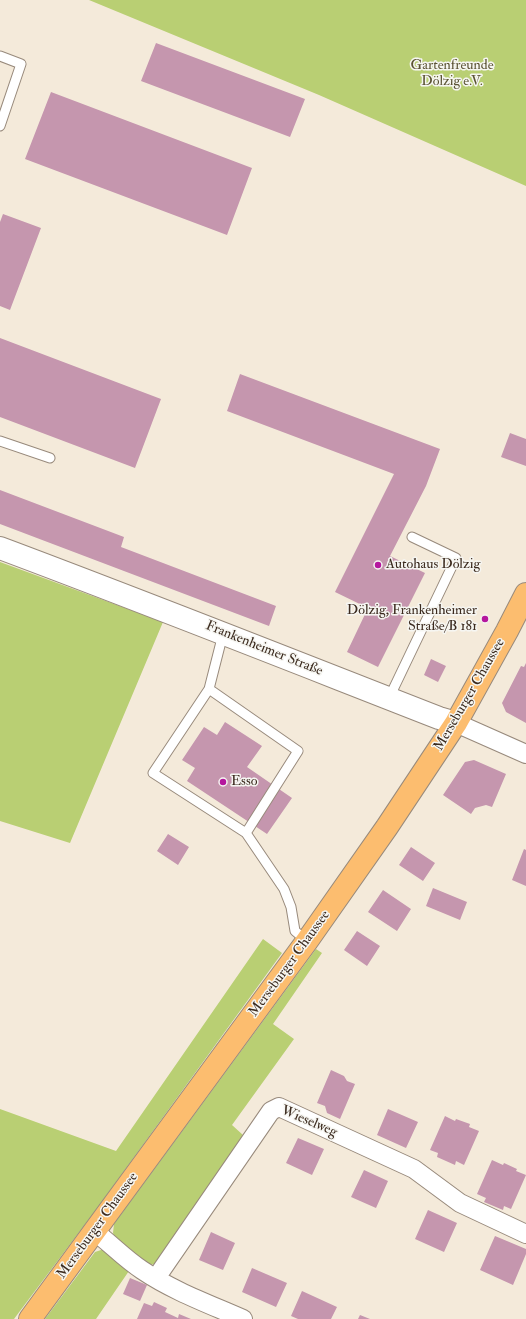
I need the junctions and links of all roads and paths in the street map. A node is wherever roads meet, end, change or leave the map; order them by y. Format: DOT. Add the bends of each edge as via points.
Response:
graph roads {
  1 [pos="0,56"];
  2 [pos="0,126"];
  3 [pos="0,441"];
  4 [pos="50,458"];
  5 [pos="412,537"];
  6 [pos="0,548"];
  7 [pos="526,594"];
  8 [pos="223,634"];
  9 [pos="209,689"];
  10 [pos="389,698"];
  11 [pos="456,723"];
  12 [pos="526,754"];
  13 [pos="246,833"];
  14 [pos="307,941"];
  15 [pos="94,1231"];
  16 [pos="526,1234"];
  17 [pos="156,1278"];
  18 [pos="30,1319"];
  19 [pos="243,1319"];
  1 -- 2 [label="lane" via="21,64"];
  3 -- 4 [label="lane"];
  5 -- 10 [label="lane" via="456,558"];
  6 -- 8 [label="street, Frankenheimer Straße"];
  7 -- 11 [label="main road, Merseburger Chaussee"];
  8 -- 9 [label="lane"];
  8 -- 10 [label="street, Frankenheimer Straße"];
  9 -- 13 [label="lane" via="298,751"];
  9 -- 13 [label="lane" via="153,773"];
  10 -- 11 [label="street, Frankenheimer Straße"];
  11 -- 12 [label="street, Frankenheimer Straße"];
  11 -- 14 [label="main road, Merseburger Chaussee"];
  13 -- 14 [label="lane" via="284,889 296,931"];
  14 -- 15 [label="main road, Merseburger Chaussee"];
  15 -- 17 [label="street" via="141,1270"];
  15 -- 18 [label="main road, Merseburger Chaussee"];
  16 -- 17 [label="street, Wieselweg" via="460,1204 414,1169 279,1107 271,1111"];
  17 -- 19 [label="street"];
}
